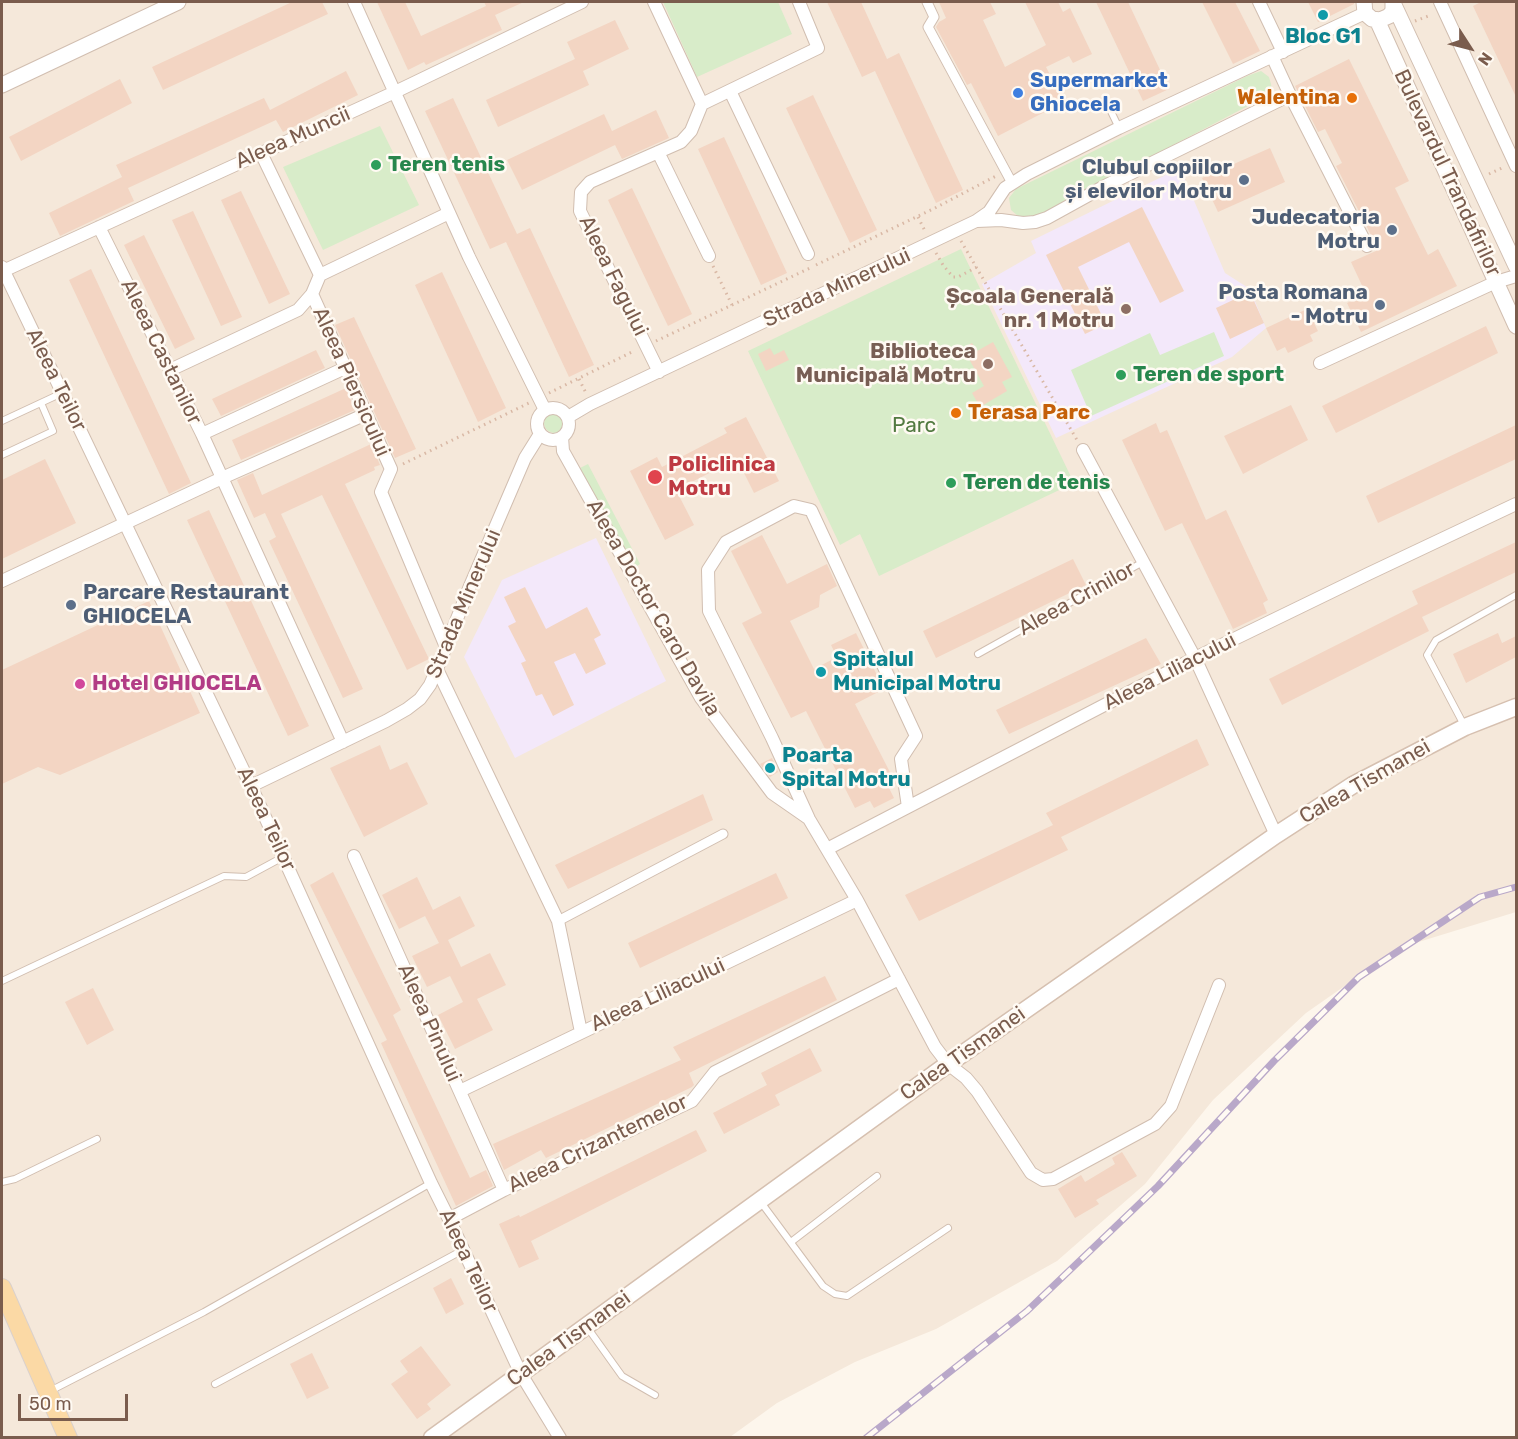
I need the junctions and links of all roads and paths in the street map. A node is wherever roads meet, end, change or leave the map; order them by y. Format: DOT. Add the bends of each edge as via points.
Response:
graph roads {
  1 [pos="178,2"];
  2 [pos="354,2"];
  3 [pos="582,2"];
  4 [pos="654,2"];
  5 [pos="799,2"];
  6 [pos="927,2"];
  7 [pos="1259,2"];
  8 [pos="1440,2"];
  9 [pos="1394,4"];
  10 [pos="1369,12"];
  11 [pos="1277,54"];
  12 [pos="2,85"];
  13 [pos="730,91"];
  14 [pos="395,92"];
  15 [pos="1290,95"];
  16 [pos="1105,99"];
  17 [pos="702,104"];
  18 [pos="1119,128"];
  19 [pos="658,152"];
  20 [pos="261,153"];
  21 [pos="1516,166"];
  22 [pos="1006,171"];
  23 [pos="1012,183"];
  24 [pos="449,213"];
  25 [pos="918,217"];
  26 [pos="976,221"];
  27 [pos="99,226"];
  28 [pos="956,231"];
  29 [pos="931,243"];
  30 [pos="1367,246"];
  31 [pos="808,254"];
  32 [pos="709,256"];
  33 [pos="1516,266"];
  34 [pos="977,267"];
  35 [pos="2,269"];
  36 [pos="320,275"];
  37 [pos="1516,276"];
  38 [pos="1496,282"];
  39 [pos="312,294"];
  40 [pos="732,305"];
  41 [pos="1516,326"];
  42 [pos="646,345"];
  43 [pos="1320,363"];
  44 [pos="345,368"];
  45 [pos="170,370"];
  46 [pos="659,372"];
  47 [pos="62,393"];
  48 [pos="539,398"];
  49 [pos="41,403"];
  50 [pos="544,410"];
  51 [pos="366,414"];
  52 [pos="568,417"];
  53 [pos="2,421"];
  54 [pos="202,434"];
  55 [pos="540,434"];
  56 [pos="562,437"];
  57 [pos="1083,450"];
  58 [pos="2,455"];
  59 [pos="391,469"];
  60 [pos="222,478"];
  61 [pos="1516,504"];
  62 [pos="125,524"];
  63 [pos="1143,561"];
  64 [pos="2,581"];
  65 [pos="1516,595"];
  66 [pos="446,647"];
  67 [pos="978,654"];
  68 [pos="1196,658"];
  69 [pos="437,669"];
  70 [pos="1516,707"];
  71 [pos="1465,727"];
  72 [pos="343,742"];
  73 [pos="251,786"];
  74 [pos="908,807"];
  75 [pos="809,819"];
  76 [pos="723,834"];
  77 [pos="1276,835"];
  78 [pos="827,849"];
  79 [pos="354,856"];
  80 [pos="284,857"];
  81 [pos="857,900"];
  82 [pos="558,921"];
  83 [pos="899,979"];
  84 [pos="2,981"];
  85 [pos="1218,985"];
  86 [pos="581,1032"];
  87 [pos="948,1064"];
  88 [pos="459,1091"];
  89 [pos="97,1139"];
  90 [pos="878,1176"];
  91 [pos="2,1182"];
  92 [pos="430,1183"];
  93 [pos="504,1190"];
  94 [pos="760,1200"];
  95 [pos="450,1219"];
  96 [pos="948,1228"];
  97 [pos="791,1242"];
  98 [pos="464,1250"];
  99 [pos="2,1288"];
  100 [pos="586,1326"];
  101 [pos="521,1374"];
  102 [pos="215,1384"];
  103 [pos="48,1392"];
  104 [pos="656,1395"];
  105 [pos="68,1437"];
  106 [pos="432,1437"];
  107 [pos="560,1437"];
  1 -- 12 [label="street"];
  2 -- 14 [label="street"];
  3 -- 14 [label="street, Aleea Muncii"];
  4 -- 17 [label="street"];
  5 -- 13 [label="street" via="818,48"];
  6 -- 22 [label="street" via="934,17 928,27"];
  7 -- 11 [label="street"];
  8 -- 21 [label="street"];
  9 -- 10 [label="street" via="1389,16"];
  9 -- 33 [label="street, Bulevardul Trandafirilor"];
  10 -- 11 [label="street, Strada Minerului"];
  10 -- 38 [label="street, Bulevardul Trandafirilor"];
  11 -- 15 [label="street"];
  11 -- 18 [label="street, Strada Minerului"];
  13 -- 17 [label="street"];
  13 -- 31 [label="street"];
  14 -- 20 [label="street, Aleea Muncii"];
  14 -- 24 [label="street"];
  15 -- 26 [label="street, Strada Minerului" via="1047,218 1023,224"];
  15 -- 30 [label="street"];
  16 -- 18 [label="lane"];
  17 -- 19 [label="street" via="691,131 681,142"];
  18 -- 23 [label="street, Strada Minerului"];
  19 -- 32 [label="street"];
  19 -- 42 [label="street, Aleea Fagului" via="590,182 581,192 580,201 580,211"];
  20 -- 27 [label="street, Aleea Muncii"];
  20 -- 36 [label="street"];
  22 -- 23 [label="street"];
  22 -- 25 [label="path"];
  23 -- 26 [label="street, Strada Minerului" via="989,212"];
  24 -- 36 [label="street"];
  24 -- 48 [label="street"];
  25 -- 29 [label="path"];
  25 -- 40 [label="path"];
  26 -- 28 [label="street, Strada Minerului"];
  27 -- 35 [label="street, Aleea Muncii"];
  27 -- 45 [label="street, Aleea Castanilor"];
  28 -- 29 [label="street, Strada Minerului"];
  28 -- 34 [label="path"];
  29 -- 34 [label="path" via="953,277"];
  29 -- 46 [label="street, Strada Minerului"];
  32 -- 40 [label="path"];
  34 -- 57 [label="path"];
  35 -- 47 [label="street, Aleea Teilor"];
  36 -- 39 [label="street"];
  37 -- 38 [label="street"];
  38 -- 41 [label="street, Bulevardul Trandafirilor"];
  38 -- 43 [label="street"];
  39 -- 44 [label="street, Aleea Piersicului"];
  39 -- 45 [label="street" via="298,309"];
  40 -- 42 [label="path"];
  42 -- 46 [label="street, Aleea Fagului"];
  42 -- 48 [label="path"];
  44 -- 51 [label="street, Aleea Piersicului"];
  44 -- 54 [label="street"];
  45 -- 54 [label="street, Aleea Castanilor"];
  46 -- 52 [label="street, Strada Minerului"];
  47 -- 49 [label="lane"];
  47 -- 62 [label="street, Aleea Teilor"];
  48 -- 50 [label="street"];
  48 -- 59 [label="path"];
  49 -- 53 [label="lane"];
  49 -- 58 [label="lane" via="53,431"];
  50 -- 52 [label="street" via="557,408"];
  50 -- 55 [label="street" via="536,425"];
  51 -- 59 [label="street, Aleea Piersicului"];
  51 -- 60 [label="street"];
  52 -- 56 [label="street" via="568,430"];
  54 -- 60 [label="street, Aleea Castanilor"];
  55 -- 56 [label="street" via="549,440"];
  55 -- 66 [label="street, Strada Minerului" via="525,458"];
  56 -- 75 [label="street, Aleea Doctor Carol Davila" via="563,451 701,698 772,793"];
  57 -- 63 [label="street"];
  59 -- 66 [label="street" via="381,492"];
  60 -- 62 [label="street"];
  60 -- 72 [label="street, Aleea Castanilor"];
  61 -- 68 [label="street, Aleea Liliacului"];
  62 -- 64 [label="street"];
  62 -- 73 [label="street, Aleea Teilor"];
  63 -- 67 [label="lane, Aleea Crinilor"];
  63 -- 68 [label="street"];
  65 -- 71 [label="lane" via="1436,640 1427,655"];
  66 -- 69 [label="street, Strada Minerului"];
  68 -- 74 [label="street, Aleea Liliacului"];
  68 -- 77 [label="street"];
  69 -- 72 [label="street, Strada Minerului" via="420,699"];
  69 -- 82 [label="street"];
  70 -- 71 [label="main road, Calea Tismanei"];
  71 -- 77 [label="main road, Calea Tismanei" via="1353,785"];
  72 -- 73 [label="street, Strada Minerului"];
  73 -- 80 [label="street, Aleea Teilor"];
  74 -- 75 [label="street, Aleea Doctor Carol Davila" via="901,759 916,736 811,510 794,506 726,542 708,570 709,610"];
  74 -- 78 [label="street, Aleea Liliacului"];
  75 -- 78 [label="street, Aleea Doctor Carol Davila"];
  76 -- 82 [label="street"];
  77 -- 87 [label="main road, Calea Tismanei"];
  78 -- 81 [label="street, Aleea Doctor Carol Davila"];
  79 -- 88 [label="street, Aleea Pinului"];
  80 -- 84 [label="lane" via="246,877 224,876"];
  80 -- 92 [label="street, Aleea Teilor"];
  81 -- 83 [label="street, Aleea Doctor Carol Davila"];
  81 -- 86 [label="street, Aleea Liliacului"];
  82 -- 86 [label="street"];
  83 -- 87 [label="street, Aleea Doctor Carol Davila"];
  83 -- 93 [label="street, Aleea Crizantemelor" via="715,1072 692,1101"];
  85 -- 87 [label="street, Aleea Doctor Carol Davila" via="1171,1106 1155,1124 1053,1179 1043,1180 1031,1173 977,1091"];
  86 -- 88 [label="street, Aleea Liliacului"];
  87 -- 94 [label="main road, Calea Tismanei"];
  88 -- 93 [label="street, Aleea Pinului"];
  89 -- 91 [label="lane"];
  90 -- 97 [label="lane"];
  92 -- 95 [label="street, Aleea Teilor"];
  92 -- 103 [label="lane" via="204,1312"];
  93 -- 95 [label="street, Aleea Crizantemelor"];
  94 -- 97 [label="lane"];
  94 -- 100 [label="main road, Calea Tismanei"];
  95 -- 98 [label="street, Aleea Teilor"];
  96 -- 97 [label="lane" via="847,1296 823,1286"];
  98 -- 101 [label="street, Aleea Teilor"];
  98 -- 102 [label="lane"];
  99 -- 103 [label="main road"];
  100 -- 101 [label="main road, Calea Tismanei"];
  100 -- 104 [label="lane" via="622,1376"];
  101 -- 106 [label="main road, Calea Tismanei"];
  101 -- 107 [label="street, Aleea Teilor"];
  103 -- 105 [label="main road"];
}
